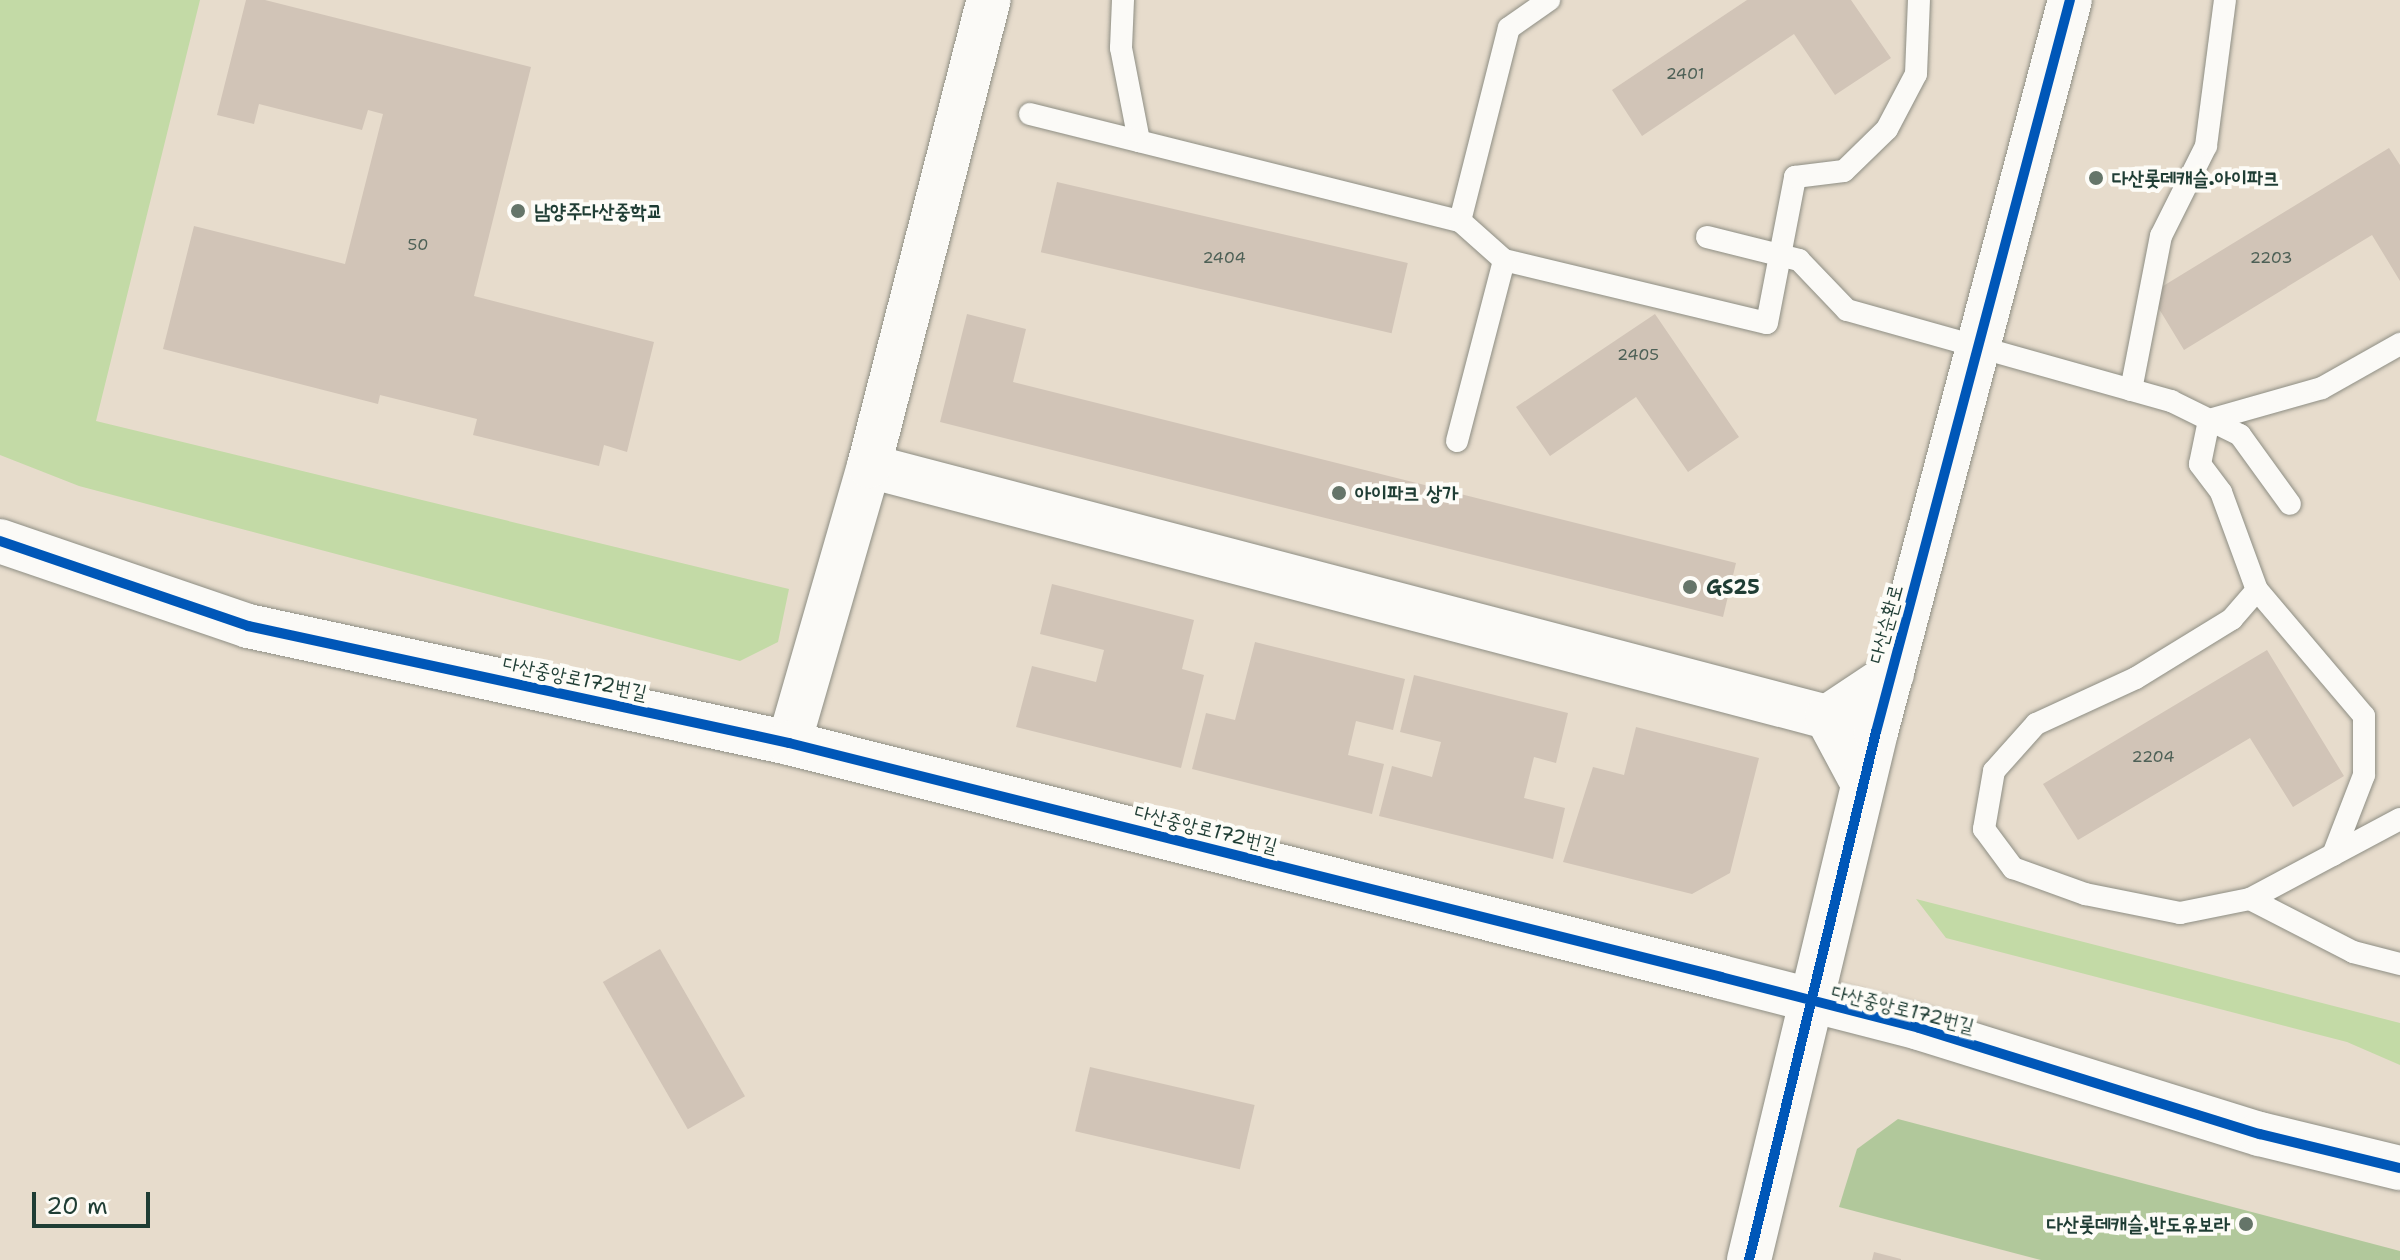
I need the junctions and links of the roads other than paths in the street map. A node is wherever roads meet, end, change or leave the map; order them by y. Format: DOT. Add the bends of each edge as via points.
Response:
graph roads {
  1 [pos="989,0"];
  2 [pos="1123,0"];
  3 [pos="1549,0"];
  4 [pos="1919,0"];
  5 [pos="2070,0"];
  6 [pos="2225,0"];
  7 [pos="1030,114"];
  8 [pos="1139,141"];
  9 [pos="1460,221"];
  10 [pos="1707,237"];
  11 [pos="1780,256"];
  12 [pos="1504,260"];
  13 [pos="2400,344"];
  14 [pos="1978,347"];
  15 [pos="2131,390"];
  16 [pos="2209,420"];
  17 [pos="1457,441"];
  18 [pos="869,466"];
  19 [pos="2290,504"];
  20 [pos="0,541"];
  21 [pos="2257,590"];
  22 [pos="1892,674"];
  23 [pos="1827,717"];
  24 [pos="789,743"];
  25 [pos="1863,784"];
  26 [pos="2400,819"];
  27 [pos="2333,855"];
  28 [pos="2250,899"];
  29 [pos="2400,964"];
  30 [pos="1809,1003"];
  31 [pos="2400,1168"];
  32 [pos="1749,1260"];
  1 -- 18 [label="street"];
  2 -- 8 [label="lane" via="1121,48"];
  3 -- 9 [label="lane" via="1509,28"];
  4 -- 11 [label="lane" via="1916,74 1887,129 1844,171 1795,177"];
  5 -- 14 [label="street, 다산순환로"];
  6 -- 15 [label="lane" via="2206,146 2161,236"];
  7 -- 8 [label="lane"];
  8 -- 9 [label="lane"];
  9 -- 12 [label="lane"];
  10 -- 11 [label="lane"];
  11 -- 12 [label="lane" via="1767,323"];
  11 -- 14 [label="lane" via="1799,260 1847,310"];
  12 -- 17 [label="lane"];
  13 -- 16 [label="lane" via="2322,388"];
  14 -- 15 [label="lane"];
  14 -- 22 [label="street, 다산순환로"];
  15 -- 16 [label="lane"];
  16 -- 19 [label="lane" via="2240,435"];
  16 -- 21 [label="lane" via="2200,464 2221,492"];
  18 -- 23 [label="street"];
  18 -- 24 [label="street"];
  20 -- 24 [label="street, 다산중앙로172번길" via="248,626"];
  21 -- 27 [label="lane" via="2364,716 2364,775"];
  21 -- 28 [label="lane" via="2232,619 2036,724 1994,771 1984,829 2013,868 2085,894 2180,913"];
  22 -- 23 [label="street"];
  22 -- 25 [label="street, 다산순환로"];
  23 -- 25 [label="street"];
  24 -- 30 [label="street, 다산중앙로172번길"];
  25 -- 30 [label="street, 다산순환로"];
  26 -- 27 [label="lane"];
  27 -- 28 [label="lane"];
  28 -- 29 [label="lane" via="2353,952"];
  30 -- 31 [label="street, 다산중앙로172번길" via="1919,1028 2260,1134"];
  30 -- 32 [label="street, 다산순환로"];
}
